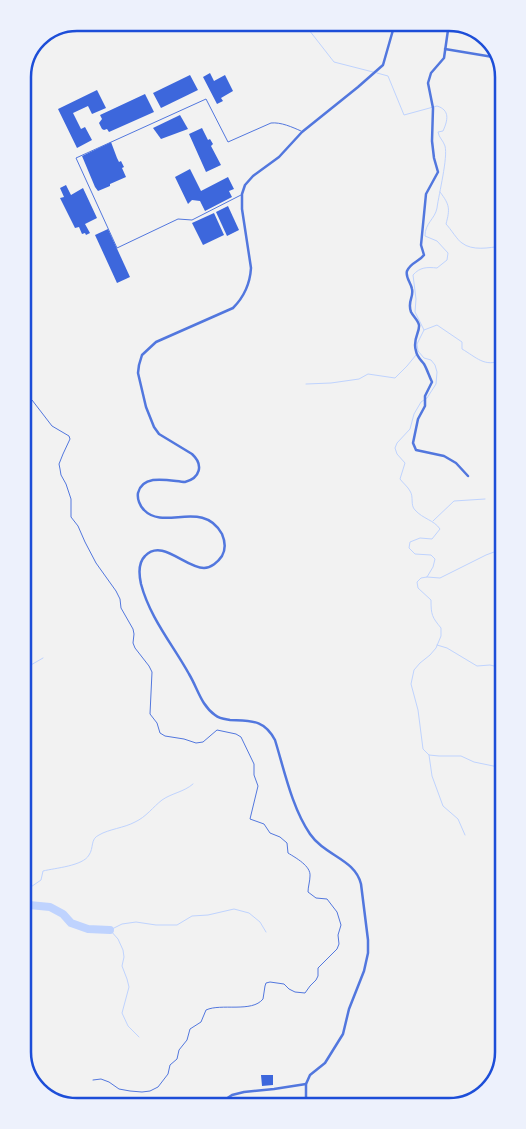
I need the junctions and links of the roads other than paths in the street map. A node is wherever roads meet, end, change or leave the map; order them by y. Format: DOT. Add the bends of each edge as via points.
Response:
graph roads {
  1 [pos="393,31"];
  2 [pos="448,31"];
  3 [pos="445,49"];
  4 [pos="490,56"];
  5 [pos="302,132"];
  6 [pos="242,194"];
  7 [pos="31,400"];
  8 [pos="468,476"];
  9 [pos="93,1080"];
  10 [pos="306,1084"];
  11 [pos="228,1098"];
  12 [pos="306,1098"];
  1 -- 5 [label="street" via="383,65"];
  2 -- 3 [label="street"];
  3 -- 4 [label="street"];
  3 -- 8 [label="street" via="444,58 430,73 428,83 432,141 438,172 426,194 421,245 424,255 408,268 406,274 412,290 409,302 419,323 414,344 432,382 425,396 413,443 416,450 444,456 456,463"];
  5 -- 6 [label="street" via="279,157 253,176"];
  5 -- 6 [label="lane" via="271,123 228,142 206,100 76,158 118,248 178,219 192,220"];
  6 -- 10 [label="street" via="243,223 251,268 246,290 233,308 156,342 142,355 138,365 146,407 154,427 192,454 199,465 198,472 190,481 145,482 138,501 149,515 195,516 210,520 221,533 225,549 216,563 201,568 166,551 150,551 140,562 140,579 158,625 204,705 222,719 256,722 271,732 294,801 310,834 359,876 368,940 364,971 343,1034"];
  7 -- 9 [label="lane" via="52,426 69,436 60,469 71,499 71,517 116,591 133,629 133,644 152,672 150,714 160,733 196,743 203,742 218,730 241,737 254,764 258,786 250,819 264,824 270,834 287,844 288,853 308,867 308,892 327,900 337,912 340,925 337,949 318,968 316,980 305,993 270,982 264,986 262,999 256,1005 206,1010 201,1022 190,1028 177,1059 158,1087 150,1091 130,1092 101,1079"];
  10 -- 11 [label="street" via="238,1093"];
  10 -- 12 [label="street"];
}
